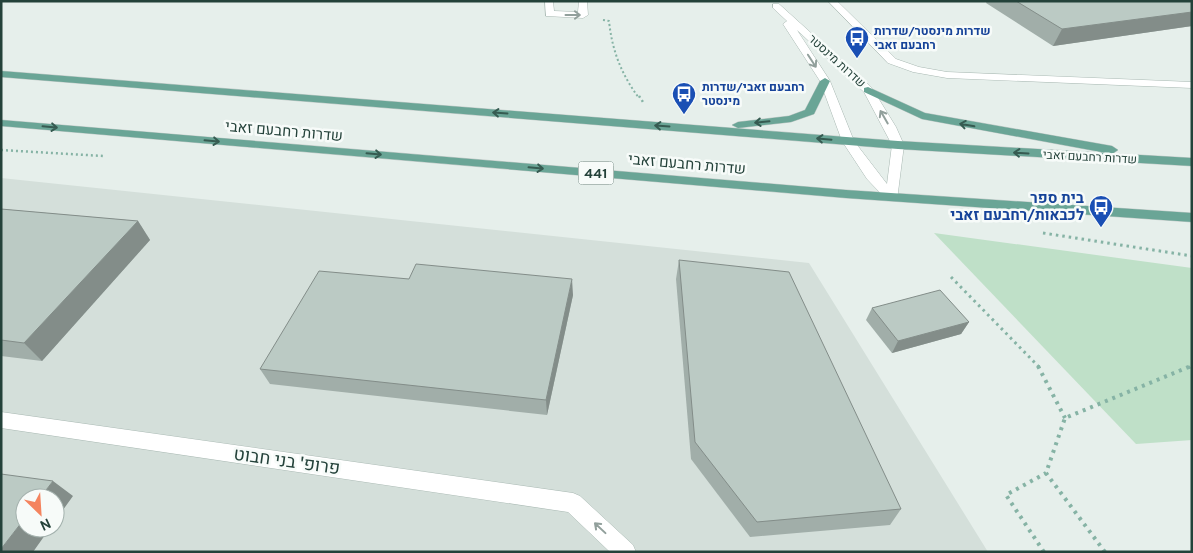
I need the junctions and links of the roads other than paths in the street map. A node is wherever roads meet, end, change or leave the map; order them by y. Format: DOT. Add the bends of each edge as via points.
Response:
graph roads {
  1 [pos="549,1"];
  2 [pos="583,1"];
  3 [pos="832,1"];
  4 [pos="774,3"];
  5 [pos="1,74"];
  6 [pos="825,81"];
  7 [pos="1192,85"];
  8 [pos="868,90"];
  9 [pos="1,123"];
  10 [pos="703,129"];
  11 [pos="848,141"];
  12 [pos="898,145"];
  13 [pos="1190,162"];
  14 [pos="892,197"];
  15 [pos="1192,218"];
  16 [pos="1,420"];
  17 [pos="626,552"];
  1 -- 2 [label="street, one-way" via="549,14 583,15"];
  3 -- 7 [label="street" via="892,61 917,70 947,75"];
  4 -- 6 [label="street, שדרות מינסטר, one-way"];
  4 -- 8 [label="street, שדרות מינסטר"];
  10 -- 5 [label="main road, שדרות רחבעם זאבי, one-way"];
  6 -- 10 [label="main road, one-way" via="810,112 791,119"];
  6 -- 11 [label="street, שדרות מינסטר"];
  12 -- 8 [label="street, שדרות מינסטר, one-way"];
  13 -- 8 [label="main road, one-way" via="930,118"];
  9 -- 14 [label="main road, שדרות רחבעם זאבי / 441, one-way"];
  11 -- 10 [label="main road, שדרות רחבעם זאבי, one-way"];
  11 -- 12 [label="main road, שדרות רחבעם זאבי"];
  11 -- 14 [label="street, שדרות מינסטר" via="872,176"];
  13 -- 12 [label="main road, שדרות רחבעם זאבי, one-way"];
  12 -- 14 [label="street"];
  14 -- 15 [label="main road, שדרות רחבעם זאבי / 441"];
  17 -- 16 [label="street, פרופ' בני חבוט, one-way" via="573,503"];
}
